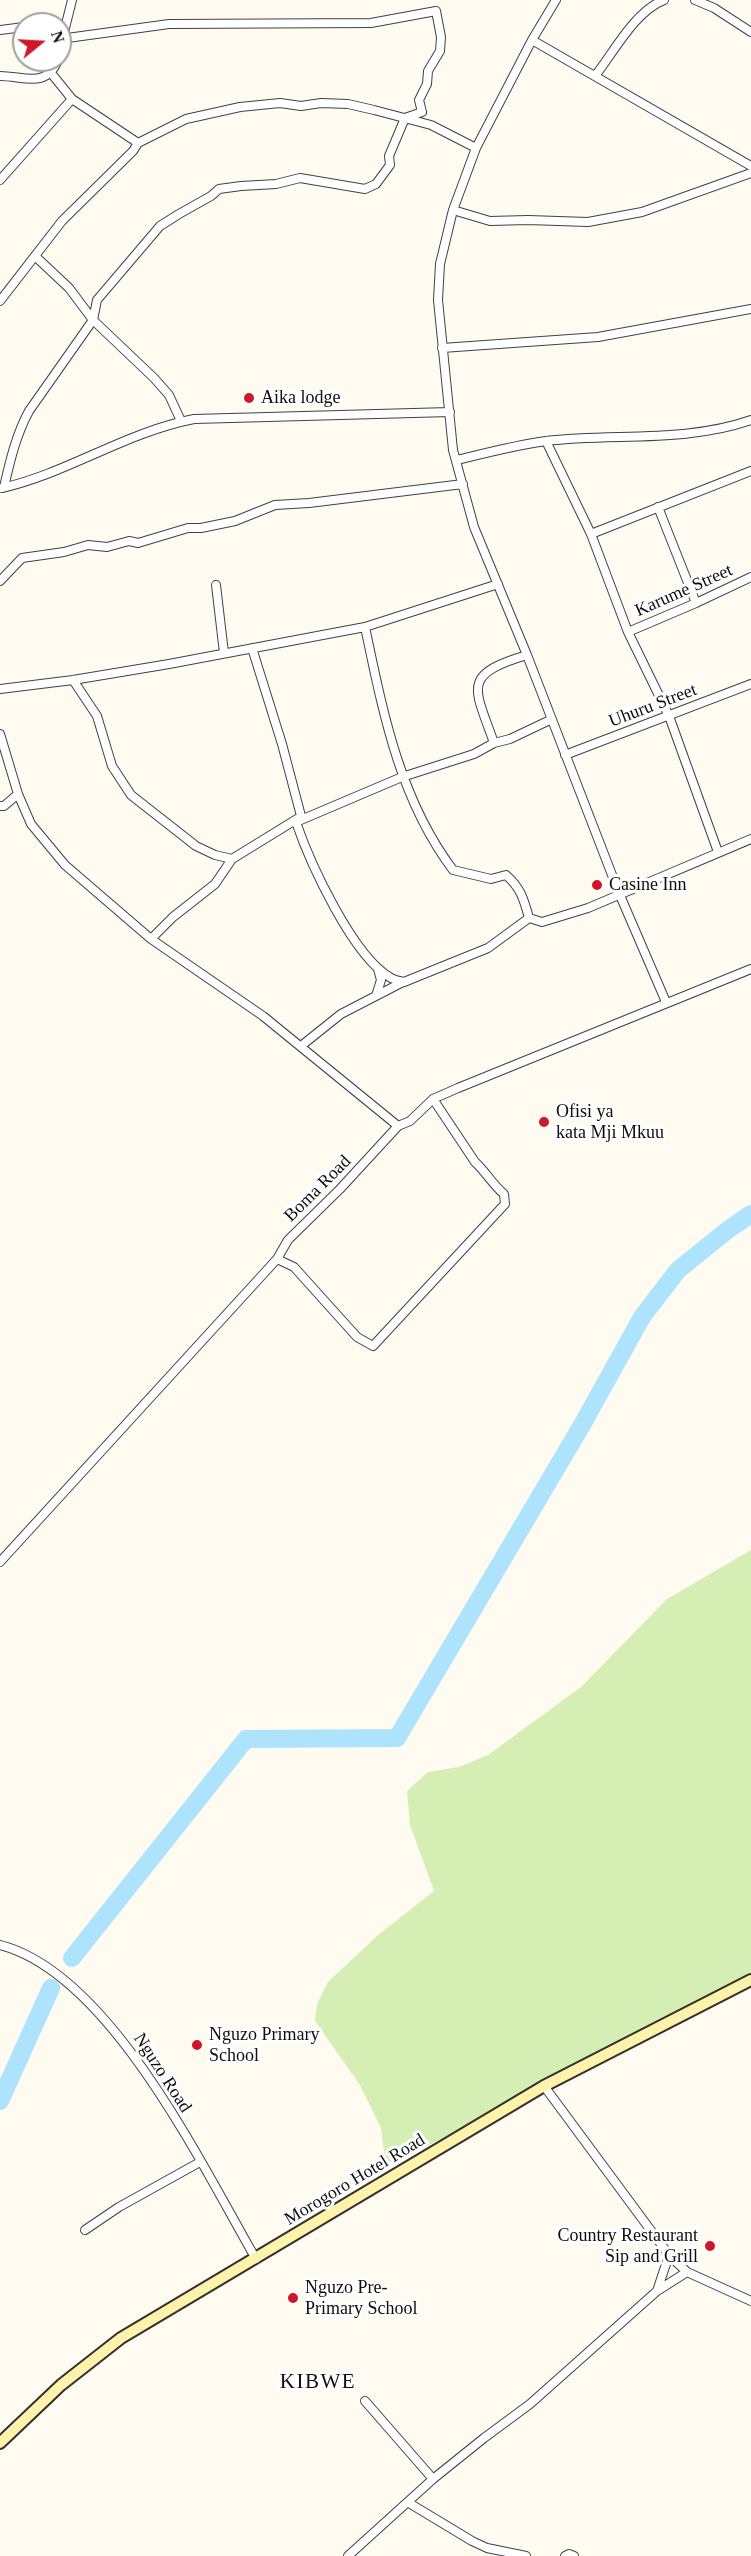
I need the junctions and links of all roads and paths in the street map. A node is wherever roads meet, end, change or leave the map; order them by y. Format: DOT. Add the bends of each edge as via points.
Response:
graph roads {
  1 [pos="556,0"];
  2 [pos="664,0"];
  3 [pos="694,0"];
  4 [pos="751,32"];
  5 [pos="72,40"];
  6 [pos="532,40"];
  7 [pos="51,73"];
  8 [pos="0,76"];
  9 [pos="596,76"];
  10 [pos="72,99"];
  11 [pos="405,117"];
  12 [pos="138,143"];
  13 [pos="476,148"];
  14 [pos="751,166"];
  15 [pos="751,173"];
  16 [pos="0,180"];
  17 [pos="453,210"];
  18 [pos="35,256"];
  19 [pos="0,301"];
  20 [pos="751,309"];
  21 [pos="93,320"];
  22 [pos="442,348"];
  23 [pos="450,412"];
  24 [pos="751,420"];
  25 [pos="181,421"];
  26 [pos="546,441"];
  27 [pos="457,460"];
  28 [pos="751,471"];
  29 [pos="463,483"];
  30 [pos="2,487"];
  31 [pos="658,507"];
  32 [pos="591,534"];
  33 [pos="751,577"];
  34 [pos="0,581"];
  35 [pos="498,584"];
  36 [pos="216,585"];
  37 [pos="696,603"];
  38 [pos="365,627"];
  39 [pos="628,632"];
  40 [pos="252,648"];
  41 [pos="224,653"];
  42 [pos="527,655"];
  43 [pos="73,680"];
  44 [pos="751,684"];
  45 [pos="0,689"];
  46 [pos="669,716"];
  47 [pos="550,720"];
  48 [pos="0,734"];
  49 [pos="494,743"];
  50 [pos="565,755"];
  51 [pos="402,777"];
  52 [pos="18,794"];
  53 [pos="0,806"];
  54 [pos="298,819"];
  55 [pos="751,839"];
  56 [pos="718,852"];
  57 [pos="232,859"];
  58 [pos="619,893"];
  59 [pos="529,918"];
  60 [pos="151,939"];
  61 [pos="377,967"];
  62 [pos="751,969"];
  63 [pos="404,982"];
  64 [pos="376,996"];
  65 [pos="666,1002"];
  66 [pos="301,1046"];
  67 [pos="433,1100"];
  68 [pos="398,1126"];
  69 [pos="277,1259"];
  70 [pos="0,1562"];
  71 [pos="0,1945"];
  72 [pos="751,1980"];
  73 [pos="544,2086"];
  74 [pos="200,2162"];
  75 [pos="85,2230"];
  76 [pos="669,2255"];
  77 [pos="256,2259"];
  78 [pos="687,2272"];
  79 [pos="657,2291"];
  80 [pos="751,2301"];
  81 [pos="365,2401"];
  82 [pos="0,2443"];
  83 [pos="433,2479"];
  84 [pos="409,2503"];
  85 [pos="348,2556"];
  86 [pos="526,2556"];
  87 [pos="565,2556"];
  88 [pos="574,2556"];
  1 -- 6 [label="street"];
  2 -- 9 [label="street" via="635,23"];
  3 -- 4 [label="street"];
  5 -- 11 [label="street" via="169,24 371,23 436,11 440,51 428,71 428,84 419,100 422,112"];
  6 -- 9 [label="street"];
  6 -- 13 [label="street"];
  7 -- 8 [label="street" via="39,80"];
  7 -- 10 [label="street"];
  9 -- 14 [label="street"];
  10 -- 12 [label="street"];
  10 -- 16 [label="street"];
  11 -- 12 [label="street" via="348,105 280,103 186,119"];
  11 -- 13 [label="street" via="431,125"];
  11 -- 21 [label="street" via="389,156 390,165 372,187 300,178 219,189 160,226 97,300"];
  12 -- 18 [label="street" via="62,221"];
  13 -- 17 [label="street"];
  15 -- 17 [label="street" via="636,214 588,222 490,221"];
  17 -- 22 [label="street" via="440,264"];
  18 -- 19 [label="street"];
  18 -- 21 [label="street" via="69,288"];
  20 -- 22 [label="street" via="609,335"];
  21 -- 25 [label="street" via="169,395"];
  21 -- 30 [label="street" via="20,426"];
  22 -- 23 [label="street"];
  23 -- 25 [label="street"];
  23 -- 27 [label="street"];
  24 -- 26 [label="street" via="676,435"];
  25 -- 30 [label="street"];
  26 -- 27 [label="street"];
  26 -- 32 [label="street"];
  27 -- 29 [label="street"];
  28 -- 31 [label="street"];
  29 -- 34 [label="street" via="343,500 275,504 236,521 189,528 138,543 88,545 21,558"];
  29 -- 35 [label="street" via="474,527"];
  31 -- 32 [label="street"];
  31 -- 37 [label="street"];
  32 -- 39 [label="street"];
  33 -- 37 [label="street, Karume Street"];
  35 -- 38 [label="street"];
  35 -- 42 [label="street"];
  36 -- 41 [label="street"];
  37 -- 39 [label="street, Karume Street"];
  38 -- 40 [label="street"];
  38 -- 51 [label="street"];
  39 -- 46 [label="street"];
  40 -- 41 [label="street"];
  40 -- 54 [label="street" via="282,744"];
  41 -- 43 [label="street"];
  42 -- 47 [label="street"];
  42 -- 49 [label="street" via="491,669 479,680 476,691"];
  43 -- 45 [label="street"];
  43 -- 57 [label="street" via="97,716 112,766 131,795 196,846"];
  44 -- 46 [label="street, Uhuru Street"];
  46 -- 50 [label="street, Uhuru Street"];
  46 -- 56 [label="street"];
  47 -- 49 [label="street"];
  47 -- 50 [label="street"];
  48 -- 52 [label="street"];
  49 -- 51 [label="street" via="474,754"];
  50 -- 58 [label="street"];
  51 -- 54 [label="street"];
  51 -- 59 [label="street" via="421,819 453,870 491,879 506,875 522,892"];
  52 -- 53 [label="street"];
  52 -- 60 [label="street" via="31,824 50,850"];
  54 -- 57 [label="street"];
  54 -- 61 [label="street" via="303,844 332,901"];
  55 -- 56 [label="street"];
  56 -- 58 [label="street"];
  57 -- 60 [label="street" via="215,884"];
  58 -- 59 [label="street" via="588,908 542,922"];
  58 -- 65 [label="street"];
  59 -- 63 [label="street" via="488,948"];
  60 -- 66 [label="street" via="227,989"];
  61 -- 63 [label="street"];
  61 -- 64 [label="street" via="381,980"];
  62 -- 65 [label="street, Boma Road"];
  63 -- 64 [label="street"];
  64 -- 66 [label="street" via="341,1014"];
  65 -- 67 [label="street, Boma Road"];
  66 -- 68 [label="street"];
  67 -- 68 [label="street, Boma Road" via="410,1121"];
  67 -- 69 [label="street" via="475,1162 504,1194 505,1204 378,1343 373,1346 357,1336 294,1267"];
  68 -- 69 [label="street, Boma Road" via="288,1240"];
  69 -- 70 [label="street, Boma Road"];
  71 -- 74 [label="street, Nguzo Road" via="21,1952 67,1983 125,2042"];
  72 -- 73 [label="street, Morogoro Hotel Road"];
  73 -- 76 [label="street"];
  73 -- 77 [label="street, Morogoro Hotel Road"];
  74 -- 75 [label="street"];
  74 -- 77 [label="street, Nguzo Road"];
  76 -- 78 [label="street"];
  76 -- 79 [label="street"];
  77 -- 82 [label="street, Morogoro Hotel Road" via="113,2344 61,2385"];
  78 -- 79 [label="street"];
  78 -- 80 [label="street"];
  79 -- 83 [label="street" via="530,2404"];
  81 -- 83 [label="street"];
  83 -- 84 [label="street"];
  84 -- 85 [label="street"];
  84 -- 86 [label="street" via="487,2548"];
  87 -- 88 [label="street"];
}
